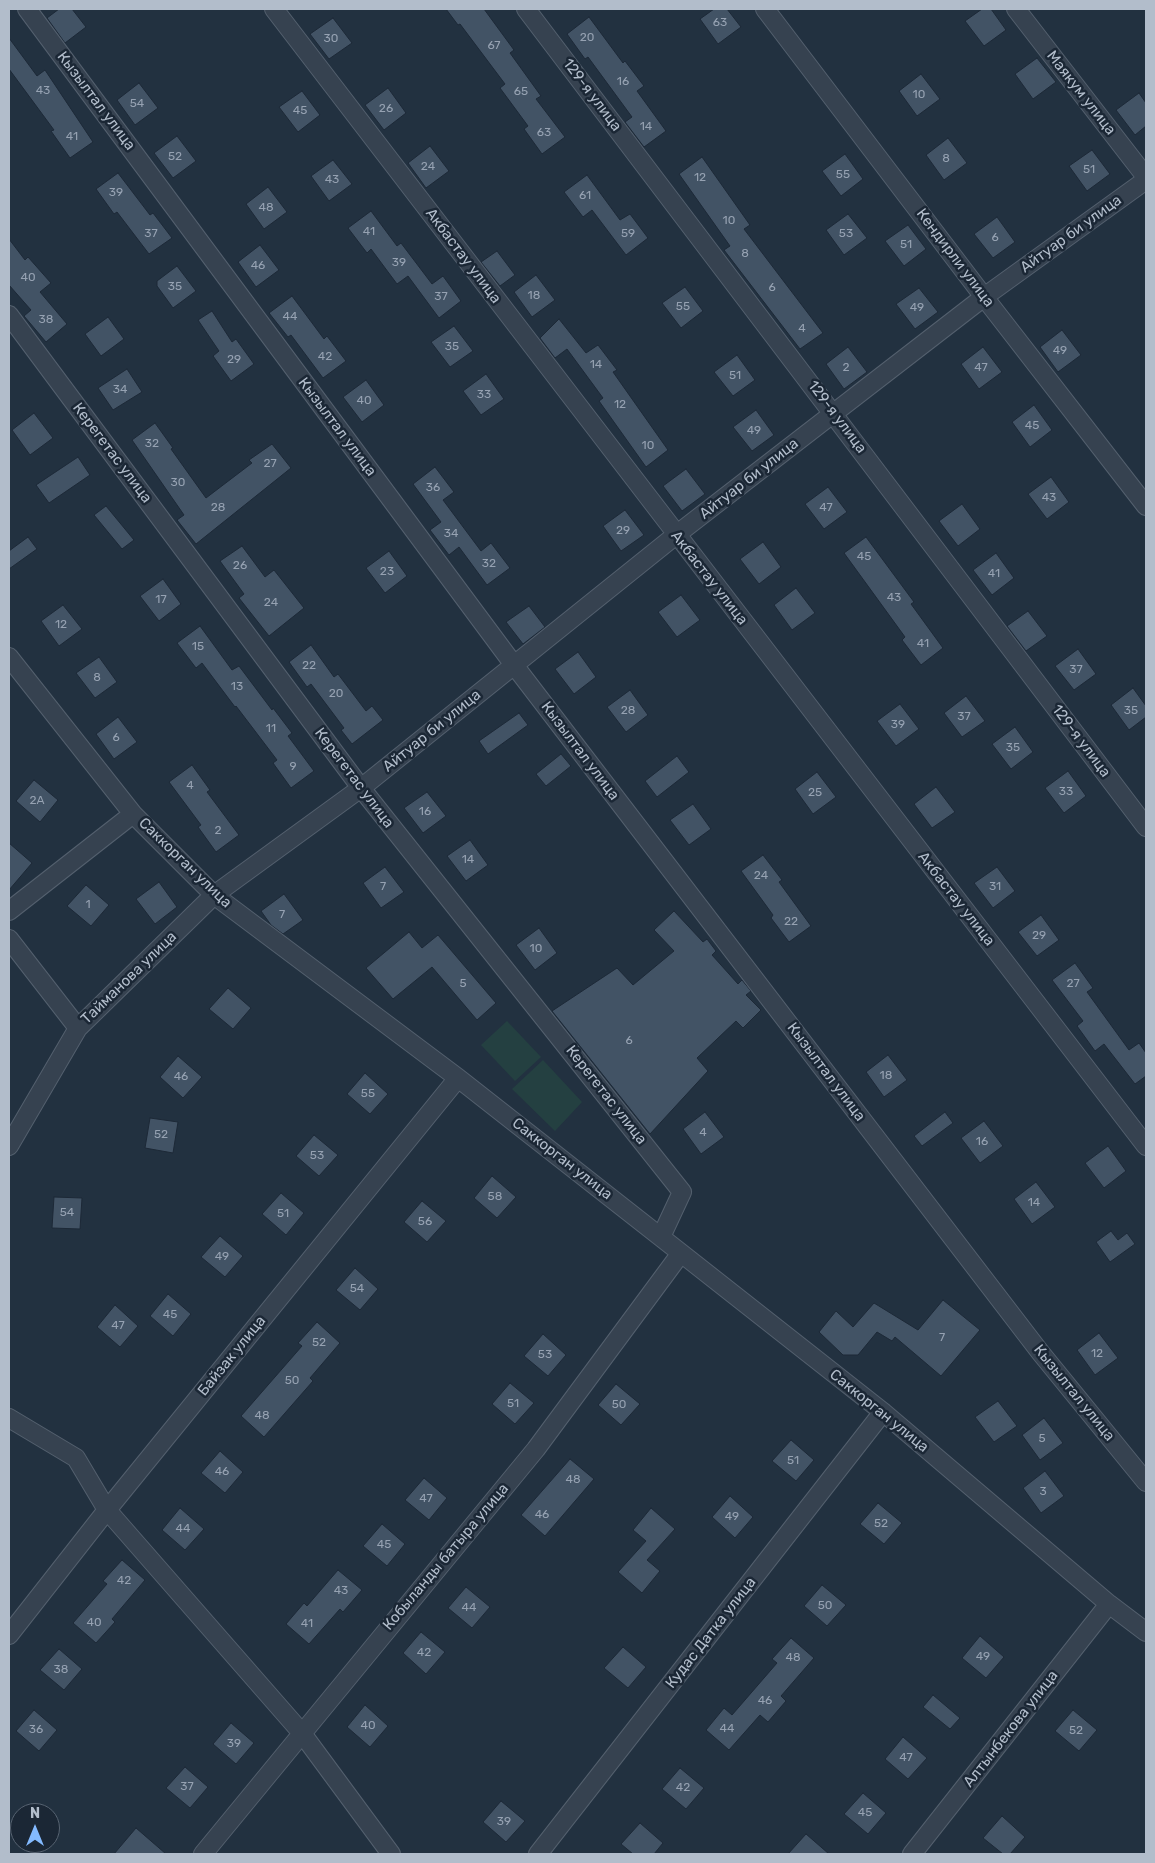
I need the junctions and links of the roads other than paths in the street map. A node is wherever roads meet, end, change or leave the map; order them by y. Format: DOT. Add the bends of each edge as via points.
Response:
graph roads {
  1 [pos="27,9"];
  2 [pos="274,9"];
  3 [pos="526,9"];
  4 [pos="765,9"];
  5 [pos="1016,9"];
  6 [pos="1146,178"];
  7 [pos="984,297"];
  8 [pos="9,315"];
  9 [pos="834,413"];
  10 [pos="1146,506"];
  11 [pos="676,535"];
  12 [pos="10,661"];
  13 [pos="514,665"];
  14 [pos="360,788"];
  15 [pos="133,814"];
  16 [pos="1146,827"];
  17 [pos="214,895"];
  18 [pos="9,911"];
  19 [pos="9,940"];
  20 [pos="78,1028"];
  21 [pos="458,1078"];
  22 [pos="9,1146"];
  23 [pos="1146,1146"];
  24 [pos="660,1237"];
  25 [pos="681,1252"];
  26 [pos="883,1412"];
  27 [pos="9,1418"];
  28 [pos="1146,1482"];
  29 [pos="107,1510"];
  30 [pos="1109,1604"];
  31 [pos="1146,1632"];
  32 [pos="9,1635"];
  33 [pos="301,1732"];
  34 [pos="203,1854"];
  35 [pos="392,1854"];
  36 [pos="538,1854"];
  37 [pos="912,1854"];
  1 -- 13 [label="street, Кызылтал улица"];
  2 -- 11 [label="street, Акбастау улица"];
  3 -- 9 [label="street, 129-я улица"];
  4 -- 7 [label="street, Кендирли улица"];
  5 -- 6 [label="street, Маякум улица"];
  6 -- 7 [label="street, Айтуар би улица"];
  7 -- 9 [label="street, Айтуар би улица"];
  7 -- 10 [label="street, Кендирли улица"];
  8 -- 14 [label="street, Керегетас улица"];
  9 -- 11 [label="street, Айтуар би улица"];
  9 -- 16 [label="street, 129-я улица"];
  11 -- 13 [label="street, Айтуар би улица"];
  11 -- 23 [label="street, Акбастау улица"];
  12 -- 15 [label="street, Саккорган улица"];
  13 -- 14 [label="street, Айтуар би улица"];
  13 -- 28 [label="street, Кызылтал улица" via="1040,1352"];
  14 -- 17 [label="street, Айтуар би улица"];
  14 -- 24 [label="street, Керегетас улица" via="682,1192"];
  15 -- 17 [label="street, Саккорган улица"];
  15 -- 18 [label="street"];
  17 -- 20 [label="street, Тайманова улица"];
  17 -- 21 [label="street, Саккорган улица"];
  19 -- 20 [label="street"];
  20 -- 22 [label="street, Тайманова улица"];
  21 -- 24 [label="street, Саккорган улица"];
  21 -- 29 [label="street, Байзак улица"];
  24 -- 25 [label="street, Саккорган улица"];
  25 -- 26 [label="street, Саккорган улица"];
  25 -- 33 [label="street, Кобыланды батыра улица" via="536,1449"];
  26 -- 30 [label="street, Саккорган улица"];
  26 -- 36 [label="street, Кудас Датка улица"];
  27 -- 29 [label="street" via="76,1458"];
  29 -- 32 [label="street, Байзак улица"];
  29 -- 33 [label="street"];
  30 -- 31 [label="street, Саккорган улица"];
  30 -- 37 [label="street, Алтынбекова улица"];
  33 -- 34 [label="street, Кобыланды батыра улица"];
  33 -- 35 [label="street"];
}
